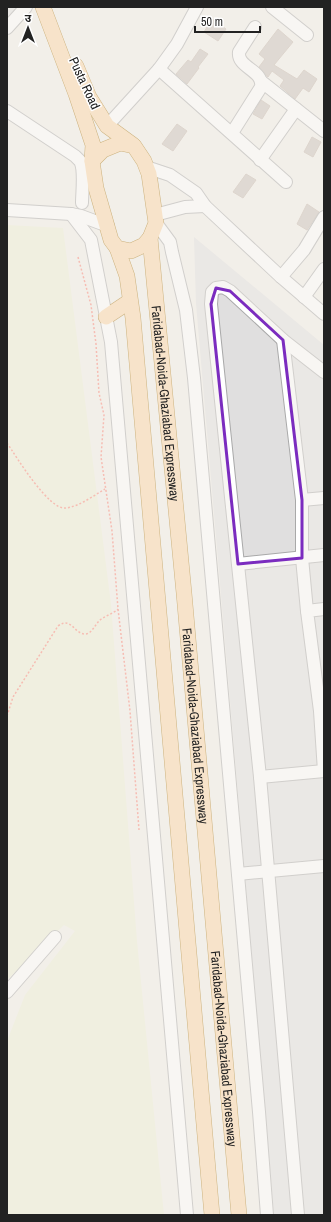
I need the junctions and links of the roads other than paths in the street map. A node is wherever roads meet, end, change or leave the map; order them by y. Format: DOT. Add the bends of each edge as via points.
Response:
graph roads {
  1 [pos="26,7"];
  2 [pos="43,7"];
  3 [pos="53,7"];
  4 [pos="197,7"];
  5 [pos="272,7"];
  6 [pos="255,27"];
  7 [pos="7,28"];
  8 [pos="307,35"];
  9 [pos="159,69"];
  10 [pos="262,82"];
  11 [pos="296,109"];
  12 [pos="7,111"];
  13 [pos="82,113"];
  14 [pos="107,126"];
  15 [pos="324,131"];
  16 [pos="232,133"];
  17 [pos="134,146"];
  18 [pos="92,160"];
  19 [pos="260,160"];
  20 [pos="146,167"];
  21 [pos="286,182"];
  22 [pos="96,188"];
  23 [pos="82,203"];
  24 [pos="205,206"];
  25 [pos="7,210"];
  26 [pos="71,214"];
  27 [pos="324,217"];
  28 [pos="155,219"];
  29 [pos="108,226"];
  30 [pos="150,238"];
  31 [pos="117,248"];
  32 [pos="172,252"];
  33 [pos="324,269"];
  34 [pos="281,277"];
  35 [pos="304,297"];
  36 [pos="130,300"];
  37 [pos="324,314"];
  38 [pos="106,317"];
  39 [pos="283,340"];
  40 [pos="324,372"];
  41 [pos="324,498"];
  42 [pos="302,500"];
  43 [pos="324,555"];
  44 [pos="302,558"];
  45 [pos="238,564"];
  46 [pos="324,609"];
  47 [pos="307,611"];
  48 [pos="322,710"];
  49 [pos="324,771"];
  50 [pos="260,777"];
  51 [pos="324,866"];
  52 [pos="268,872"];
  53 [pos="238,874"];
  54 [pos="55,937"];
  55 [pos="7,992"];
  56 [pos="187,1215"];
  57 [pos="212,1215"];
  58 [pos="239,1215"];
  59 [pos="267,1215"];
  60 [pos="298,1215"];
  1 -- 7 [label="street"];
  2 -- 13 [label="main road, Pusta Road"];
  3 -- 14 [label="main road, Pusta Road" via="89,96"];
  4 -- 9 [label="street" via="177,44"];
  5 -- 8 [label="street"];
  6 -- 10 [label="street" via="238,56"];
  9 -- 14 [label="street"];
  9 -- 16 [label="street"];
  10 -- 11 [label="street"];
  10 -- 16 [label="street"];
  11 -- 15 [label="street"];
  11 -- 19 [label="street"];
  12 -- 23 [label="street" via="80,160"];
  13 -- 18 [label="main road, Faridabad-Noida-Ghaziabad Expressway" via="93,145"];
  14 -- 17 [label="main road, Pusta Road"];
  16 -- 19 [label="street"];
  17 -- 18 [label="main road" via="120,143 103,150"];
  17 -- 20 [label="main road"];
  18 -- 22 [label="main road, Faridabad-Noida-Ghaziabad Expressway"];
  19 -- 21 [label="street"];
  20 -- 24 [label="street" via="170,175 196,193"];
  20 -- 28 [label="main road"];
  22 -- 23 [label="street"];
  22 -- 29 [label="main road, Faridabad-Noida-Ghaziabad Expressway"];
  23 -- 26 [label="street"];
  24 -- 28 [label="street" via="185,208"];
  24 -- 34 [label="street"];
  25 -- 26 [label="street"];
  26 -- 29 [label="street"];
  26 -- 38 [label="street" via="91,240"];
  27 -- 34 [label="street" via="304,250"];
  28 -- 30 [label="main road, Faridabad-Noida-Ghaziabad Expressway"];
  28 -- 32 [label="street" via="170,242"];
  29 -- 31 [label="main road, Faridabad-Noida-Ghaziabad Expressway" via="111,240"];
  30 -- 31 [label="main road" via="144,245 131,251"];
  30 -- 32 [label="street" via="168,247"];
  30 -- 58 [label="main road, Faridabad-Noida-Ghaziabad Expressway"];
  31 -- 36 [label="main road, Faridabad-Noida-Ghaziabad Expressway" via="127,276"];
  32 -- 53 [label="street" via="186,310 194,378"];
  33 -- 35 [label="street"];
  34 -- 35 [label="street"];
  35 -- 37 [label="street"];
  36 -- 38 [label="main road"];
  36 -- 57 [label="main road, Faridabad-Noida-Ghaziabad Expressway"];
  38 -- 56 [label="street" via="111,342"];
  39 -- 40 [label="street"];
  39 -- 42 [label="street"];
  39 -- 45 [label="street" via="230,291 222,287 212,292 211,304"];
  41 -- 42 [label="street"];
  42 -- 44 [label="street"];
  43 -- 44 [label="street"];
  44 -- 45 [label="street"];
  44 -- 47 [label="street"];
  45 -- 50 [label="street"];
  46 -- 47 [label="street"];
  47 -- 48 [label="street"];
  48 -- 49 [label="street"];
  49 -- 50 [label="street"];
  50 -- 52 [label="street"];
  51 -- 52 [label="street"];
  52 -- 53 [label="street"];
  52 -- 60 [label="street"];
  53 -- 59 [label="street"];
  54 -- 55 [label="street"];
}
